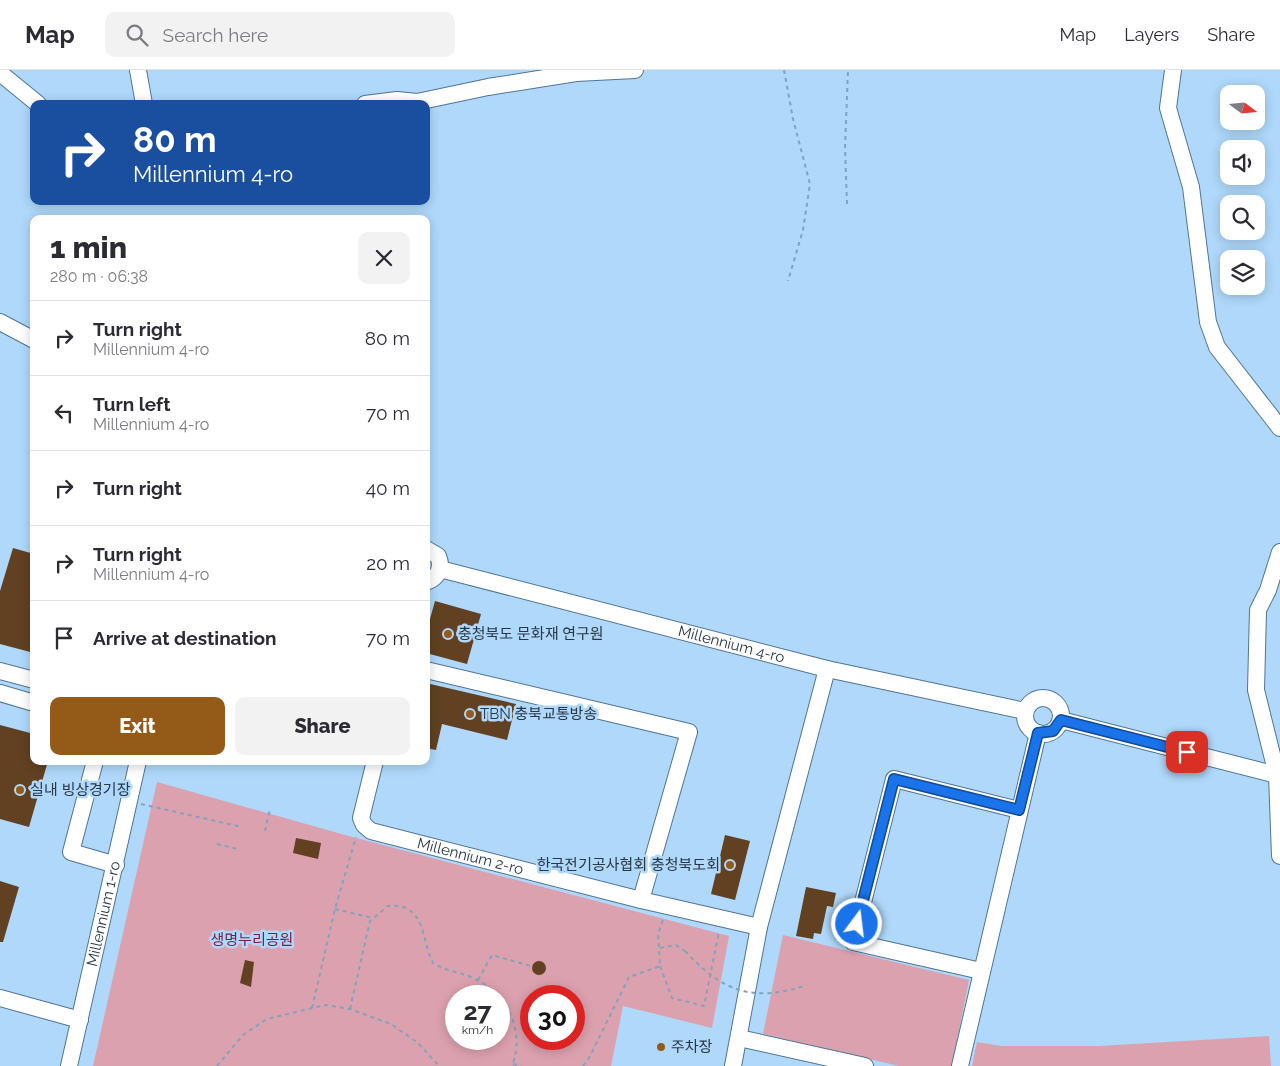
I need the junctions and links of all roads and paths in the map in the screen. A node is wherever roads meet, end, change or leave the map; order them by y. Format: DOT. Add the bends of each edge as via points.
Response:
graph roads {
  1 [pos="138,70"];
  2 [pos="635,70"];
  3 [pos="784,70"];
  4 [pos="848,70"];
  5 [pos="1173,70"];
  6 [pos="0,73"];
  7 [pos="33,100"];
  8 [pos="143,100"];
  9 [pos="426,100"];
  10 [pos="847,204"];
  11 [pos="788,282"];
  12 [pos="0,322"];
  13 [pos="30,338"];
  14 [pos="1280,428"];
  15 [pos="430,551"];
  16 [pos="1280,552"];
  17 [pos="440,569"];
  18 [pos="430,580"];
  19 [pos="827,670"];
  20 [pos="0,671"];
  21 [pos="430,671"];
  22 [pos="30,679"];
  23 [pos="0,693"];
  24 [pos="30,702"];
  25 [pos="1026,711"];
  26 [pos="1061,720"];
  27 [pos="1038,733"];
  28 [pos="94,765"];
  29 [pos="137,765"];
  30 [pos="374,765"];
  31 [pos="1277,775"];
  32 [pos="129,802"];
  33 [pos="270,809"];
  34 [pos="1019,810"];
  35 [pos="361,818"];
  36 [pos="242,827"];
  37 [pos="265,831"];
  38 [pos="217,844"];
  39 [pos="238,849"];
  40 [pos="1280,856"];
  41 [pos="116,865"];
  42 [pos="641,900"];
  43 [pos="668,906"];
  44 [pos="335,909"];
  45 [pos="373,918"];
  46 [pos="722,919"];
  47 [pos="759,927"];
  48 [pos="660,948"];
  49 [pos="531,966"];
  50 [pos="660,966"];
  51 [pos="982,971"];
  52 [pos="478,980"];
  53 [pos="807,985"];
  54 [pos="0,998"];
  55 [pos="312,1008"];
  56 [pos="350,1009"];
  57 [pos="80,1020"];
  58 [pos="739,1038"];
  59 [pos="513,1065"];
  60 [pos="69,1066"];
  61 [pos="217,1066"];
  62 [pos="439,1066"];
  63 [pos="521,1066"];
  64 [pos="583,1066"];
  65 [pos="733,1066"];
  66 [pos="865,1066"];
  67 [pos="960,1066"];
  1 -- 8 [label="street"];
  2 -- 9 [label="street" via="576,72"];
  3 -- 11 [label="path" via="792,119 810,184 804,230"];
  4 -- 10 [label="path"];
  5 -- 14 [label="street" via="1168,108 1191,187 1208,322 1217,346"];
  6 -- 7 [label="street"];
  12 -- 13 [label="street"];
  15 -- 17 [label="street" via="438,556"];
  16 -- 31 [label="street" via="1258,610 1256,645 1256,690"];
  17 -- 18 [label="street"];
  17 -- 19 [label="street, Millennium 4-ro"];
  19 -- 25 [label="street, Millennium 4-ro"];
  19 -- 47 [label="street"];
  20 -- 22 [label="street"];
  21 -- 42 [label="street" via="689,732"];
  23 -- 24 [label="street"];
  25 -- 26 [label="street" via="1030,702 1048,698 1061,710"];
  25 -- 27 [label="street" via="1027,725"];
  26 -- 27 [label="street" via="1053,731"];
  26 -- 31 [label="street"];
  27 -- 34 [label="street"];
  28 -- 41 [label="street" via="71,852"];
  29 -- 32 [label="street, Millennium 1-ro"];
  30 -- 35 [label="street"];
  31 -- 40 [label="street"];
  32 -- 36 [label="path"];
  32 -- 41 [label="street, Millennium 1-ro"];
  33 -- 37 [label="path"];
  34 -- 51 [label="street"];
  34 -- 51 [label="street" via="894,779 852,942"];
  35 -- 42 [label="street, Millennium 2-ro" via="371,831"];
  35 -- 44 [label="path"];
  38 -- 39 [label="path"];
  41 -- 57 [label="street, Millennium 1-ro"];
  42 -- 43 [label="street, Millennium 2-ro"];
  43 -- 46 [label="street, Millennium 2-ro"];
  43 -- 48 [label="path" via="658,934"];
  44 -- 45 [label="path"];
  44 -- 55 [label="path"];
  45 -- 52 [label="path" via="388,906 415,914 434,963"];
  45 -- 56 [label="path"];
  46 -- 47 [label="street, Millennium 2-ro"];
  46 -- 50 [label="path" via="704,1006 672,998"];
  47 -- 58 [label="street"];
  48 -- 50 [label="path"];
  48 -- 53 [label="path, bridge" via="676,945 701,969 738,990 760,994 784,992"];
  49 -- 52 [label="path" via="492,955"];
  50 -- 64 [label="path" via="629,978"];
  51 -- 67 [label="street"];
  52 -- 59 [label="path" via="503,999 513,1020 517,1040"];
  54 -- 57 [label="street"];
  55 -- 56 [label="path" via="325,1005"];
  55 -- 61 [label="path" via="267,1019 243,1035"];
  56 -- 62 [label="path" via="391,1024 418,1044"];
  57 -- 60 [label="street, Millennium 1-ro"];
  58 -- 65 [label="street"];
  58 -- 66 [label="street"];
  59 -- 63 [label="path"];
}
